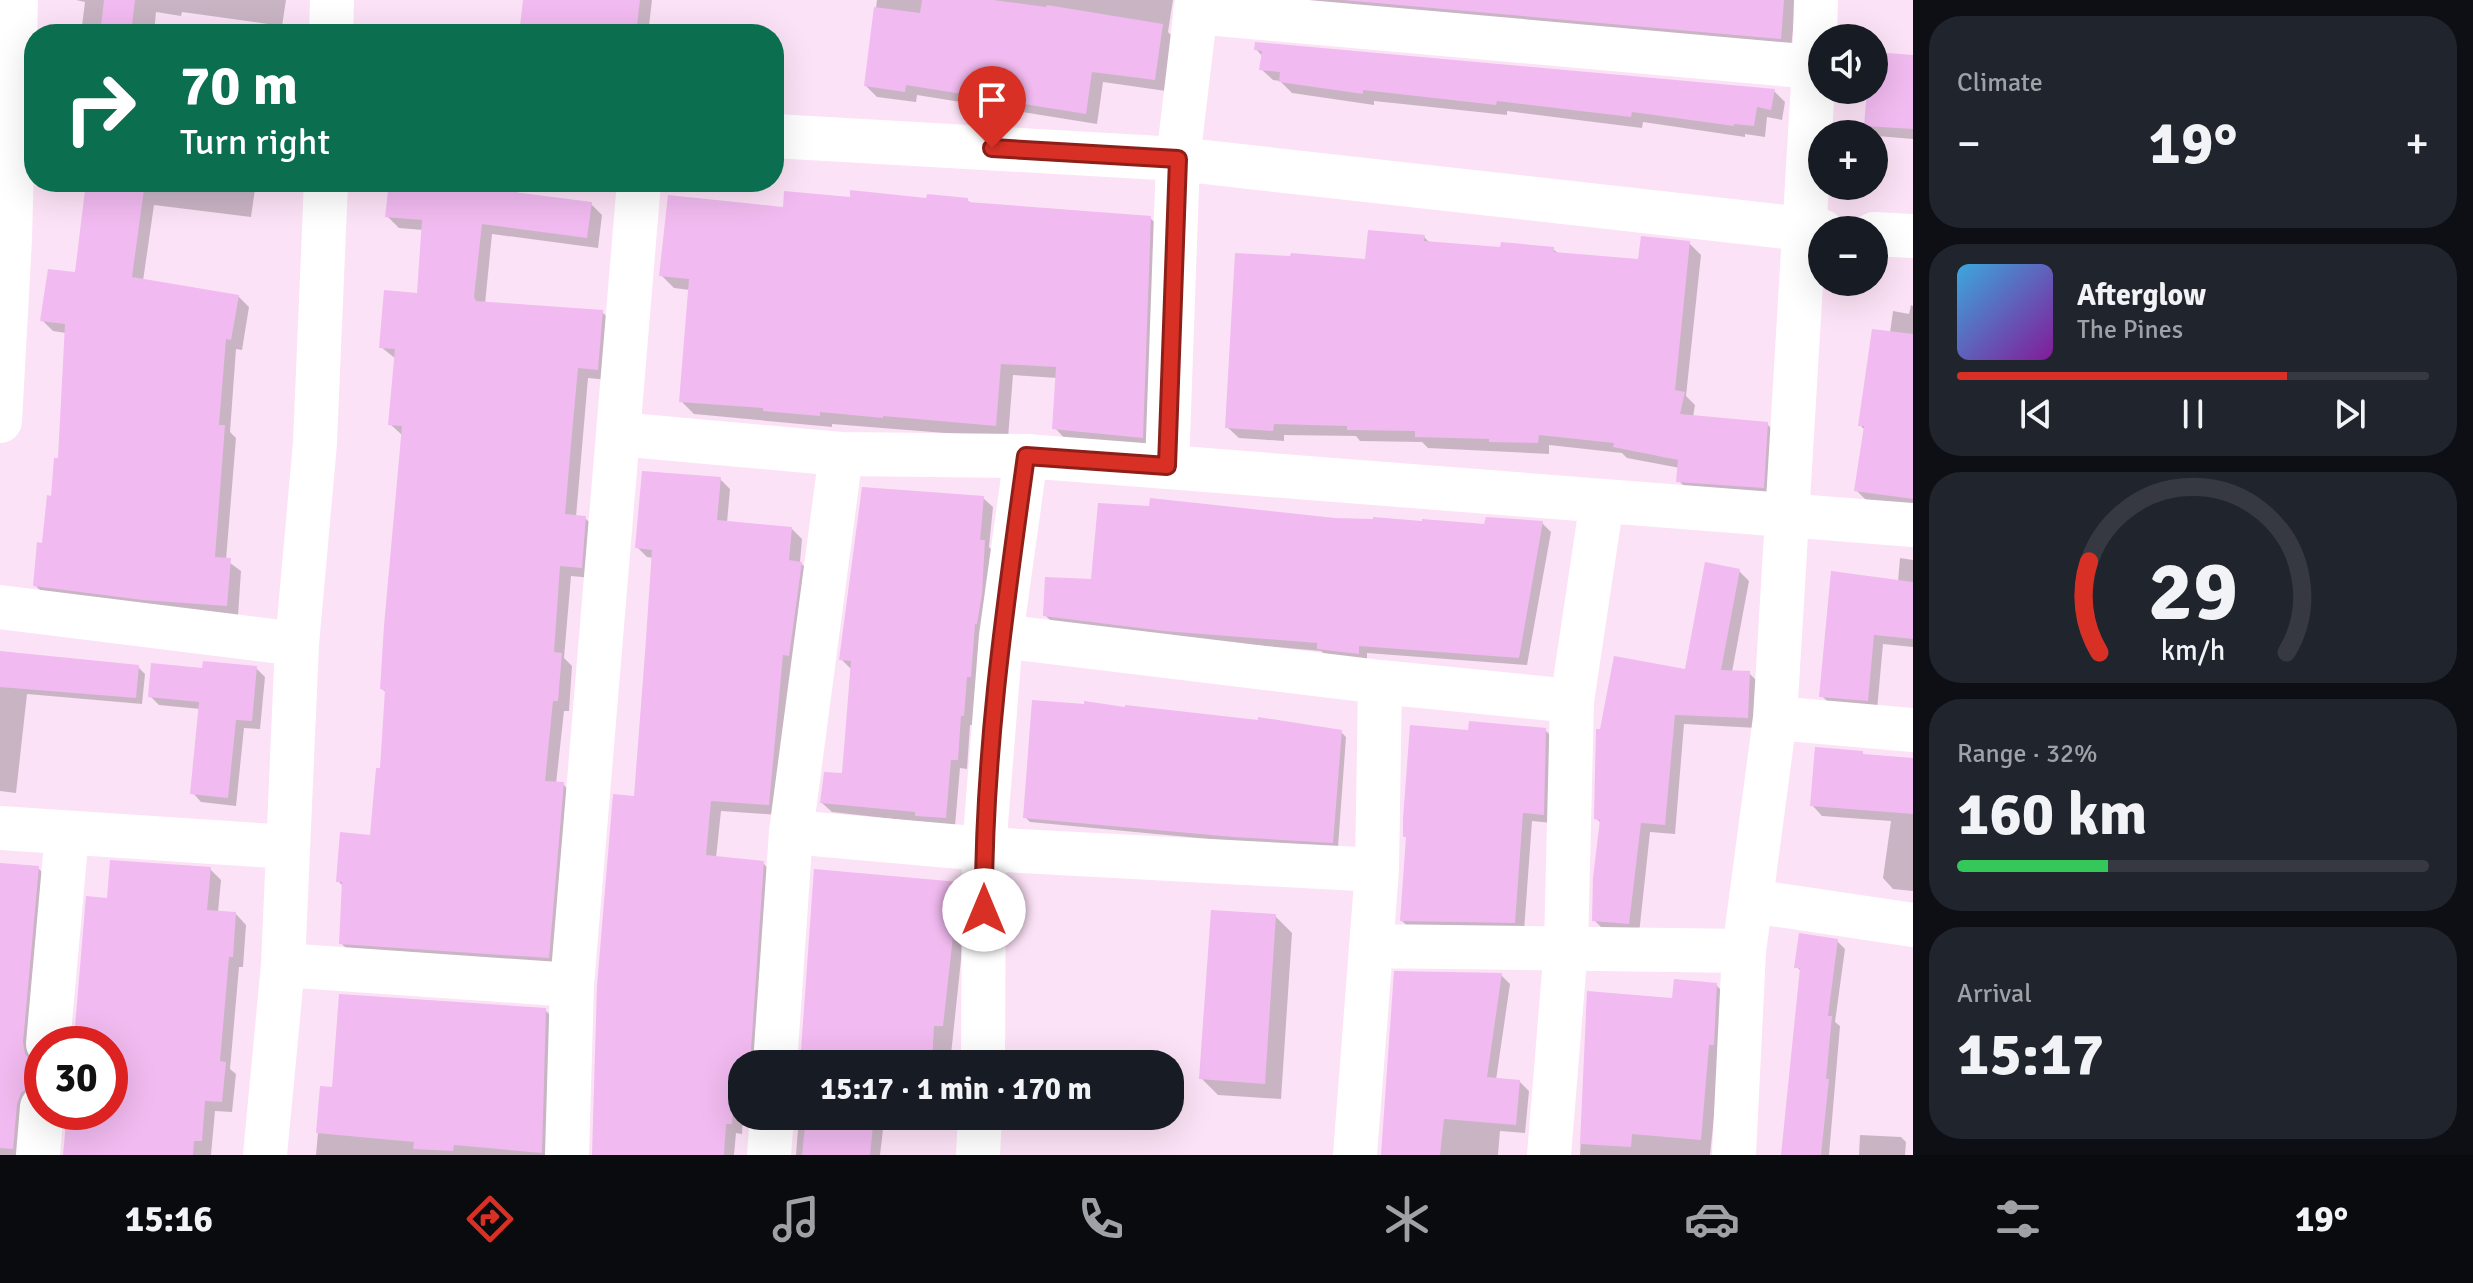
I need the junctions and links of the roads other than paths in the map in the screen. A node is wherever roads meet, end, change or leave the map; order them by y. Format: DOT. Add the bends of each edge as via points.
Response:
graph roads {
  1 [pos="16,0"];
  2 [pos="332,0"];
  3 [pos="1816,0"];
  4 [pos="1196,6"];
  5 [pos="331,24"];
  6 [pos="1815,24"];
  7 [pos="1808,66"];
  8 [pos="1814,104"];
  9 [pos="784,137"];
  10 [pos="1178,159"];
  11 [pos="326,192"];
  12 [pos="638,192"];
  13 [pos="1813,216"];
  14 [pos="1808,230"];
  15 [pos="1888,235"];
  16 [pos="1913,236"];
  17 [pos="1808,284"];
  18 [pos="0,421"];
  19 [pos="618,434"];
  20 [pos="841,454"];
  21 [pos="1026,456"];
  22 [pos="1167,466"];
  23 [pos="1602,501"];
  24 [pos="1786,515"];
  25 [pos="1913,525"];
  26 [pos="0,607"];
  27 [pos="1001,636"];
  28 [pos="297,644"];
  29 [pos="1380,682"];
  30 [pos="1572,701"];
  31 [pos="1775,718"];
  32 [pos="1913,730"];
  33 [pos="0,828"];
  34 [pos="791,832"];
  35 [pos="67,833"];
  36 [pos="288,847"];
  37 [pos="984,849"];
  38 [pos="1377,870"];
  39 [pos="1752,901"];
  40 [pos="1913,925"];
  41 [pos="1371,946"];
  42 [pos="1566,947"];
  43 [pos="1744,951"];
  44 [pos="283,965"];
  45 [pos="572,985"];
  46 [pos="50,1026"];
  47 [pos="776,1050"];
  48 [pos="983,1050"];
  49 [pos="40,1130"];
  50 [pos="771,1130"];
  51 [pos="979,1130"];
  52 [pos="38,1155"];
  53 [pos="265,1155"];
  54 [pos="567,1155"];
  55 [pos="769,1155"];
  56 [pos="978,1155"];
  57 [pos="1355,1155"];
  58 [pos="1549,1155"];
  59 [pos="1734,1155"];
  1 -- 18 [label="street"];
  2 -- 5 [label="street"];
  3 -- 6 [label="street"];
  4 -- 7 [label="street"];
  4 -- 10 [label="street"];
  8 -- 13 [label="street"];
  9 -- 10 [label="street"];
  10 -- 14 [label="street"];
  10 -- 22 [label="street"];
  11 -- 28 [label="street" via="315,443"];
  12 -- 19 [label="street"];
  15 -- 16 [label="street"];
  17 -- 24 [label="street"];
  19 -- 20 [label="street"];
  19 -- 45 [label="street"];
  20 -- 21 [label="street"];
  20 -- 34 [label="street"];
  21 -- 22 [label="street"];
  21 -- 27 [label="street"];
  22 -- 23 [label="street"];
  23 -- 24 [label="street"];
  23 -- 30 [label="street"];
  24 -- 25 [label="street"];
  24 -- 31 [label="street"];
  26 -- 28 [label="street"];
  27 -- 29 [label="street"];
  27 -- 37 [label="street"];
  28 -- 36 [label="street"];
  29 -- 30 [label="street"];
  29 -- 38 [label="street"];
  30 -- 42 [label="street"];
  31 -- 32 [label="street"];
  31 -- 39 [label="street"];
  33 -- 35 [label="street"];
  34 -- 37 [label="street"];
  34 -- 47 [label="street"];
  35 -- 36 [label="street"];
  35 -- 46 [label="street"];
  36 -- 44 [label="street"];
  37 -- 38 [label="street"];
  37 -- 48 [label="street"];
  38 -- 41 [label="street"];
  39 -- 40 [label="street"];
  39 -- 43 [label="street"];
  41 -- 42 [label="street"];
  41 -- 57 [label="street"];
  42 -- 43 [label="street"];
  42 -- 58 [label="street"];
  43 -- 59 [label="street"];
  44 -- 45 [label="street"];
  44 -- 53 [label="street"];
  45 -- 54 [label="street"];
  49 -- 52 [label="street"];
  50 -- 55 [label="street"];
  51 -- 56 [label="street"];
}
